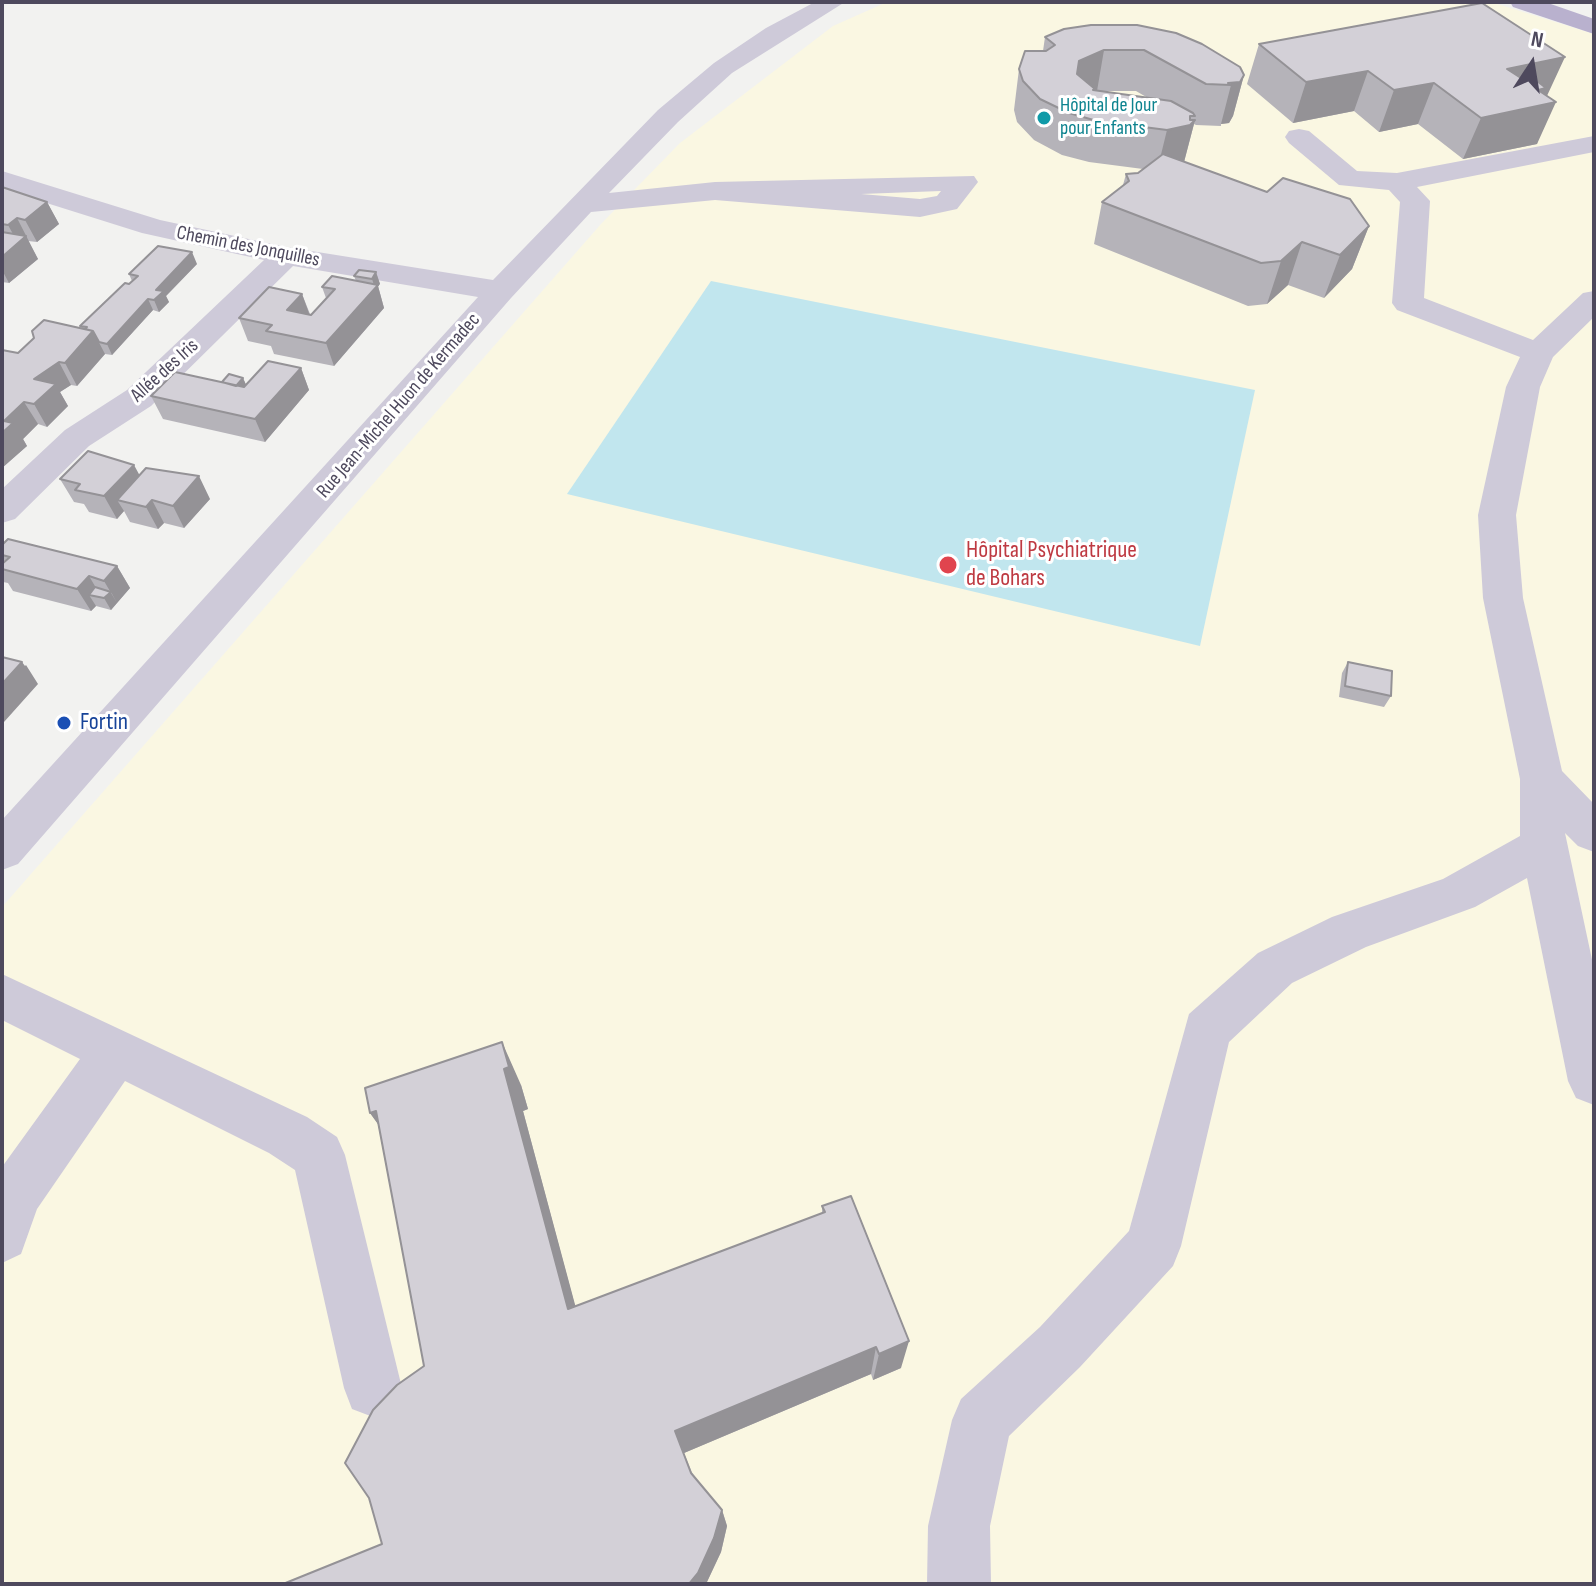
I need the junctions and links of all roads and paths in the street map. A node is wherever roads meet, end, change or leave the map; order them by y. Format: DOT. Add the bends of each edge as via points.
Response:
graph roads {
  1 [pos="833,2"];
  2 [pos="1522,2"];
  3 [pos="1565,2"];
  4 [pos="1594,11"];
  5 [pos="1594,27"];
  6 [pos="1299,137"];
  7 [pos="1592,144"];
  8 [pos="3,181"];
  9 [pos="1397,182"];
  10 [pos="715,191"];
  11 [pos="582,204"];
  12 [pos="286,256"];
  13 [pos="500,291"];
  14 [pos="1594,300"];
  15 [pos="1538,353"];
  16 [pos="2,510"];
  17 [pos="1542,779"];
  18 [pos="1594,833"];
  19 [pos="1543,846"];
  20 [pos="2,851"];
  21 [pos="2,996"];
  22 [pos="116,1053"];
  23 [pos="1594,1081"];
  24 [pos="2,1235"];
  25 [pos="373,1388"];
  26 [pos="959,1584"];
  1 -- 11 [label="street, Rue Jean-Michel Huon de Kermadec" via="723,68"];
  2 -- 5 [label="main road"];
  3 -- 4 [label="main road"];
  6 -- 9 [label="street" via="1349,179"];
  7 -- 9 [label="street"];
  8 -- 12 [label="street, Chemin des Jonquilles" via="153,227"];
  9 -- 15 [label="street" via="1415,201 1408,303"];
  10 -- 10 [label="street" via="920,208 947,203 964,182"];
  10 -- 11 [label="street"];
  11 -- 13 [label="street, Rue Jean-Michel Huon de Kermadec"];
  12 -- 13 [label="street, Chemin des Jonquilles"];
  12 -- 16 [label="street, Allée des Iris" via="139,398 77,438"];
  13 -- 20 [label="street, Rue Jean-Michel Huon de Kermadec"];
  14 -- 15 [label="street"];
  15 -- 17 [label="street" via="1523,387 1497,515 1503,598"];
  17 -- 18 [label="street"];
  17 -- 19 [label="street"];
  19 -- 23 [label="street"];
  19 -- 26 [label="street" via="1459,893 1349,932 1275,968 1207,1030 1153,1246 1060,1347 982,1420 959,1526"];
  21 -- 22 [label="street"];
  22 -- 24 [label="street" via="14,1196"];
  22 -- 25 [label="street" via="288,1135 318,1155"];
}
